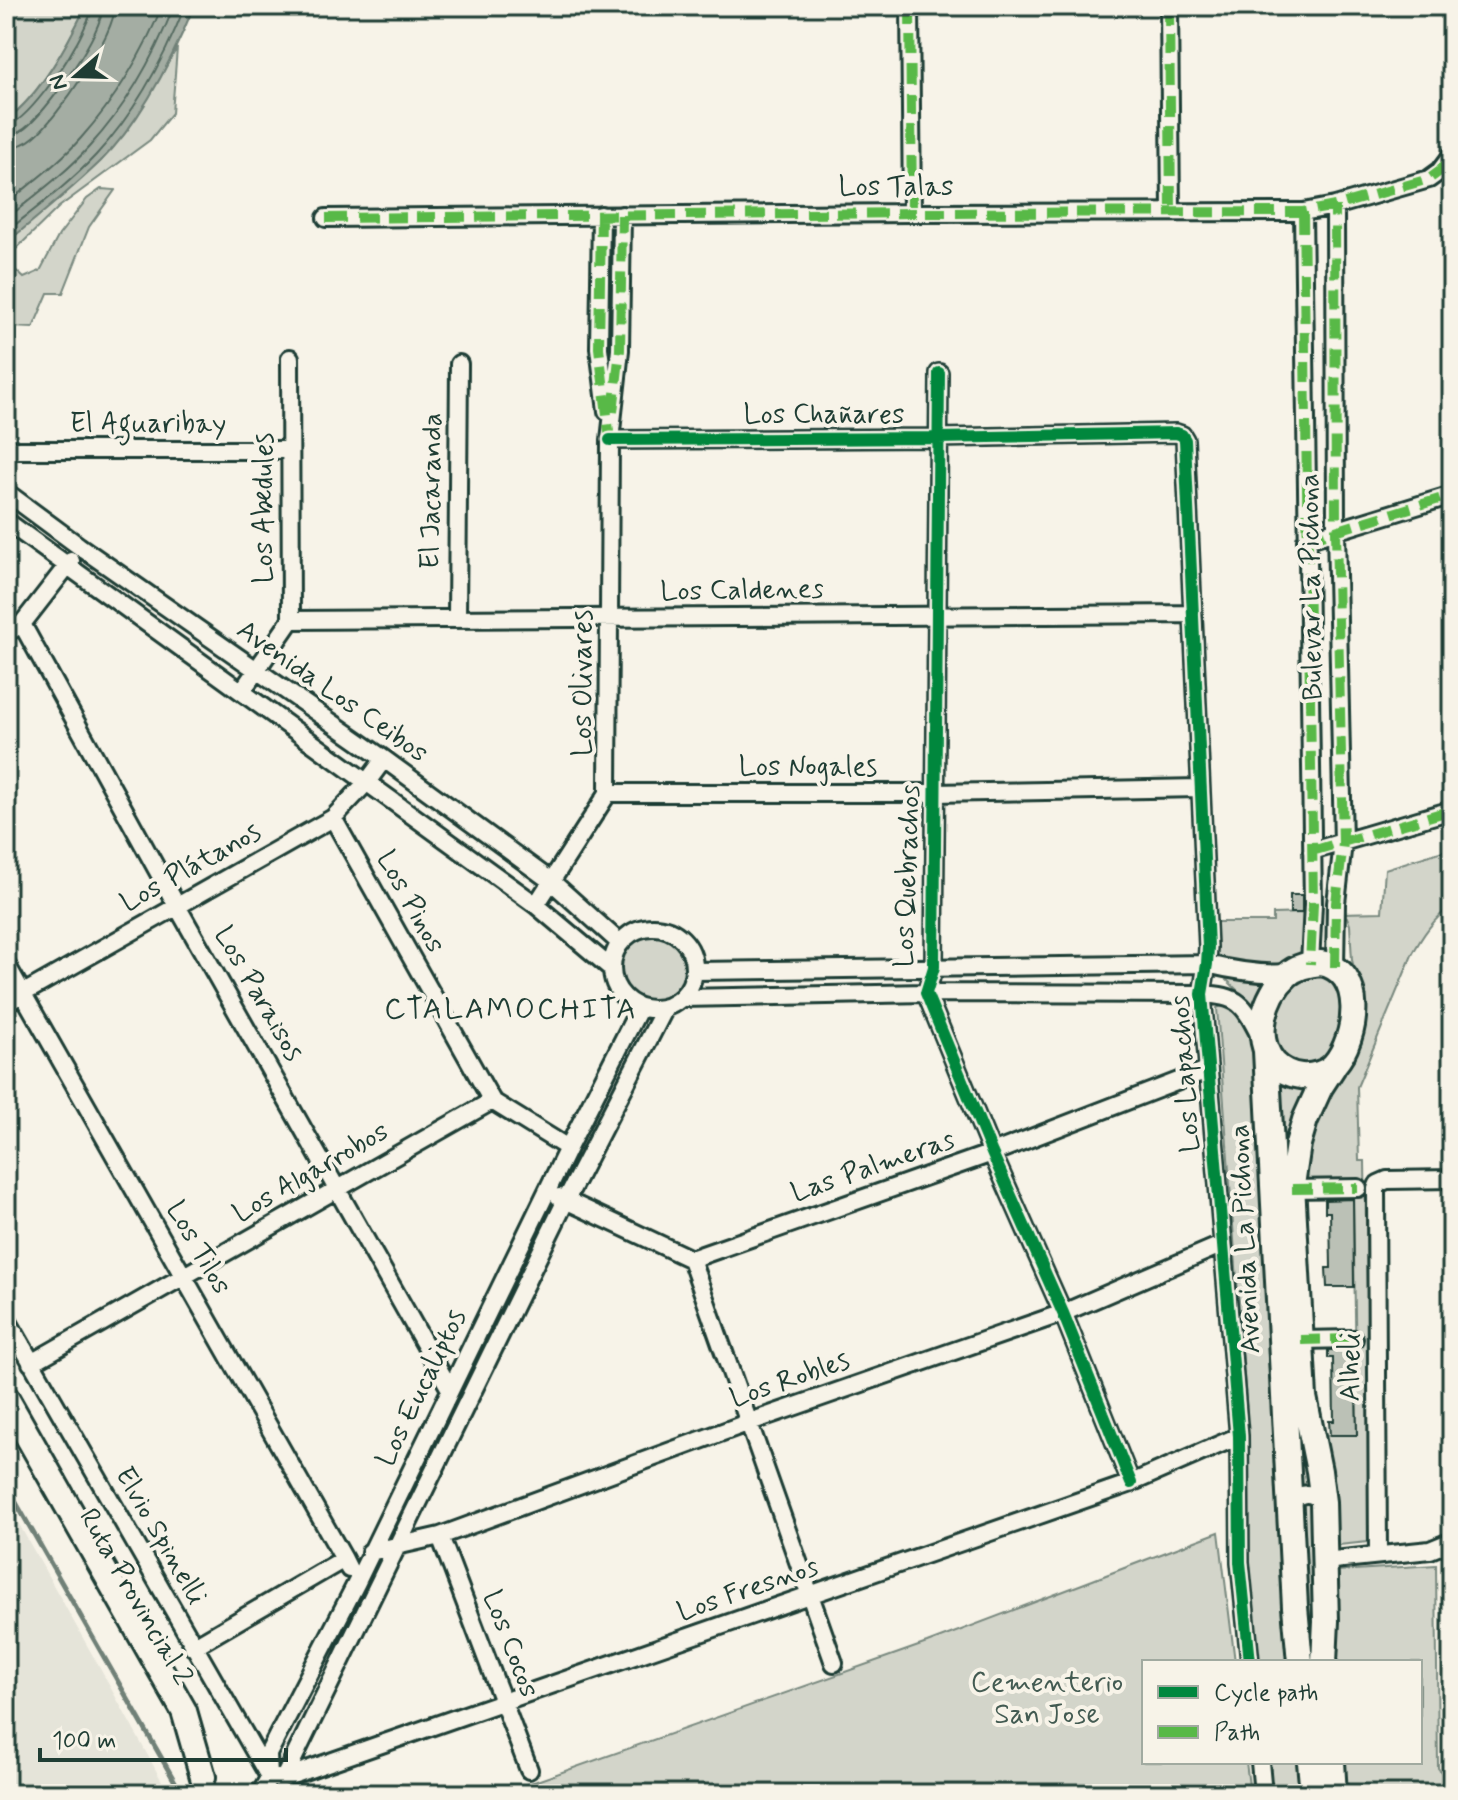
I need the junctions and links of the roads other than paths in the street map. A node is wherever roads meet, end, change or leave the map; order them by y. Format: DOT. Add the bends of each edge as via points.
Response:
graph roads {
  1 [pos="910,6"];
  2 [pos="1169,6"];
  3 [pos="1452,155"];
  4 [pos="1335,206"];
  5 [pos="1171,211"];
  6 [pos="1303,212"];
  7 [pos="912,213"];
  8 [pos="601,215"];
  9 [pos="622,215"];
  10 [pos="326,218"];
  11 [pos="290,358"];
  12 [pos="459,364"];
  13 [pos="939,373"];
  14 [pos="1182,435"];
  15 [pos="938,438"];
  16 [pos="610,440"];
  17 [pos="6,450"];
  18 [pos="290,450"];
  19 [pos="6,492"];
  20 [pos="1452,495"];
  21 [pos="6,521"];
  22 [pos="1336,531"];
  23 [pos="1306,540"];
  24 [pos="79,546"];
  25 [pos="68,567"];
  26 [pos="1193,614"];
  27 [pos="936,615"];
  28 [pos="457,618"];
  29 [pos="609,618"];
  30 [pos="291,620"];
  31 [pos="22,624"];
  32 [pos="6,633"];
  33 [pos="256,669"];
  34 [pos="242,691"];
  35 [pos="384,759"];
  36 [pos="367,782"];
  37 [pos="1200,788"];
  38 [pos="608,793"];
  39 [pos="935,793"];
  40 [pos="1452,810"];
  41 [pos="333,818"];
  42 [pos="1343,843"];
  43 [pos="1312,851"];
  44 [pos="551,881"];
  45 [pos="536,905"];
  46 [pos="177,906"];
  47 [pos="620,943"];
  48 [pos="6,964"];
  49 [pos="1207,964"];
  50 [pos="934,967"];
  51 [pos="1335,967"];
  52 [pos="1300,968"];
  53 [pos="612,969"];
  54 [pos="695,971"];
  55 [pos="23,993"];
  56 [pos="926,993"];
  57 [pos="1202,994"];
  58 [pos="682,998"];
  59 [pos="6,1003"];
  60 [pos="640,1007"];
  61 [pos="665,1008"];
  62 [pos="1264,1045"];
  63 [pos="1333,1067"];
  64 [pos="1207,1070"];
  65 [pos="492,1101"];
  66 [pos="568,1148"];
  67 [pos="992,1153"];
  68 [pos="1452,1179"];
  69 [pos="338,1188"];
  70 [pos="1358,1188"];
  71 [pos="1292,1189"];
  72 [pos="547,1191"];
  73 [pos="566,1200"];
  74 [pos="1223,1244"];
  75 [pos="691,1259"];
  76 [pos="184,1275"];
  77 [pos="1063,1313"];
  78 [pos="6,1318"];
  79 [pos="1354,1339"];
  80 [pos="1301,1340"];
  81 [pos="31,1363"];
  82 [pos="450,1389"];
  83 [pos="6,1398"];
  84 [pos="747,1423"];
  85 [pos="6,1428"];
  86 [pos="1239,1436"];
  87 [pos="1131,1483"];
  88 [pos="1290,1502"];
  89 [pos="1323,1502"];
  90 [pos="440,1536"];
  91 [pos="1452,1541"];
  92 [pos="398,1544"];
  93 [pos="1430,1550"];
  94 [pos="370,1552"];
  95 [pos="1452,1554"];
  96 [pos="1378,1555"];
  97 [pos="344,1559"];
  98 [pos="1324,1561"];
  99 [pos="357,1582"];
  100 [pos="809,1596"];
  101 [pos="372,1599"];
  102 [pos="1325,1605"];
  103 [pos="1295,1607"];
  104 [pos="193,1647"];
  105 [pos="1250,1660"];
  106 [pos="1300,1660"];
  107 [pos="1324,1660"];
  108 [pos="834,1663"];
  109 [pos="505,1703"];
  110 [pos="1260,1764"];
  111 [pos="1310,1764"];
  112 [pos="1332,1764"];
  113 [pos="529,1770"];
  114 [pos="277,1778"];
  115 [pos="207,1785"];
  116 [pos="260,1794"];
  117 [pos="1263,1794"];
  118 [pos="1313,1794"];
  119 [pos="1334,1794"];
  1 -- 7 [label="street"];
  2 -- 5 [label="street"];
  3 -- 4 [label="street, Los Talas" via="1429,179"];
  4 -- 6 [label="street, Los Talas"];
  4 -- 22 [label="street, Bulevar La Pichona"];
  5 -- 6 [label="street, Los Talas"];
  5 -- 7 [label="street, Los Talas"];
  6 -- 23 [label="street, Bulevar La Pichona"];
  7 -- 9 [label="street, Los Talas"];
  8 -- 9 [label="street, Los Talas"];
  8 -- 10 [label="street, Los Talas"];
  8 -- 16 [label="street" via="599,348"];
  9 -- 16 [label="street" via="620,350"];
  11 -- 18 [label="street, Los Abedules"];
  12 -- 28 [label="street, El Jacaranda"];
  13 -- 15 [label="street, Los Quebrachos"];
  14 -- 15 [label="street, Los Chañares"];
  14 -- 26 [label="street, Los Lapachos" via="1187,445"];
  15 -- 16 [label="street, Los Chañares"];
  15 -- 27 [label="street, Los Quebrachos"];
  16 -- 29 [label="street, Los Olivares"];
  17 -- 18 [label="street, El Aguaribay"];
  18 -- 30 [label="street, Los Abedules"];
  19 -- 24 [label="street, Avenida Los Ceibos"];
  20 -- 22 [label="street"];
  21 -- 25 [label="street, Avenida Los Ceibos"];
  22 -- 23 [label="street"];
  22 -- 42 [label="street, Bulevar La Pichona"];
  23 -- 43 [label="street, Bulevar La Pichona"];
  24 -- 25 [label="street"];
  24 -- 33 [label="street, Avenida Los Ceibos"];
  25 -- 31 [label="street"];
  25 -- 34 [label="street, Avenida Los Ceibos"];
  26 -- 27 [label="street, Los Caldenes"];
  26 -- 37 [label="street, Los Lapachos"];
  27 -- 29 [label="street, Los Caldenes"];
  27 -- 39 [label="street, Los Quebrachos"];
  28 -- 29 [label="street, Los Caldenes"];
  28 -- 30 [label="street, Los Caldenes"];
  29 -- 38 [label="street, Los Olivares"];
  30 -- 33 [label="street, Los Abedules"];
  31 -- 32 [label="street"];
  31 -- 46 [label="street, Los Paraisos"];
  33 -- 34 [label="street, Los Abedules"];
  33 -- 35 [label="street, Avenida Los Ceibos"];
  34 -- 36 [label="street, Avenida Los Ceibos"];
  35 -- 36 [label="street, Los Plátanos"];
  35 -- 44 [label="street, Avenida Los Ceibos"];
  36 -- 41 [label="street, Los Plátanos"];
  36 -- 45 [label="street, Avenida Los Ceibos"];
  37 -- 39 [label="street, Los Nogales"];
  37 -- 49 [label="street, Los Lapachos"];
  38 -- 39 [label="street, Los Nogales"];
  38 -- 44 [label="street, Los Olivares"];
  39 -- 50 [label="street, Los Quebrachos"];
  40 -- 42 [label="street"];
  41 -- 46 [label="street, Los Plátanos"];
  41 -- 65 [label="street, Los Pinos"];
  42 -- 43 [label="street"];
  42 -- 51 [label="street, Bulevar La Pichona"];
  43 -- 52 [label="street, Bulevar La Pichona" via="1313,904"];
  44 -- 45 [label="street, Los Olivares"];
  44 -- 47 [label="street, Avenida Los Ceibos"];
  45 -- 53 [label="street, Avenida Los Ceibos"];
  46 -- 55 [label="street, Los Plátanos"];
  46 -- 69 [label="street, Los Paraisos"];
  47 -- 53 [label="street"];
  47 -- 54 [label="street" via="650,926 673,931 690,948"];
  48 -- 55 [label="street, Los Tilos"];
  49 -- 50 [label="street"];
  49 -- 52 [label="street" via="1267,974"];
  49 -- 57 [label="street, Los Lapachos"];
  50 -- 54 [label="street"];
  50 -- 56 [label="street, Los Quebrachos"];
  51 -- 52 [label="main road" via="1321,963"];
  51 -- 63 [label="main road" via="1348,983 1353,1007 1344,1050"];
  52 -- 62 [label="main road" via="1279,984 1267,1007"];
  53 -- 60 [label="street" via="620,993"];
  54 -- 58 [label="street"];
  55 -- 59 [label="street, Los Plátanos"];
  55 -- 76 [label="street, Los Tilos"];
  56 -- 57 [label="street"];
  56 -- 58 [label="street"];
  56 -- 67 [label="street, Los Quebrachos"];
  57 -- 62 [label="street" via="1234,999"];
  57 -- 64 [label="street, Los Lapachos"];
  58 -- 61 [label="street"];
  60 -- 61 [label="street"];
  60 -- 66 [label="street, Los Eucaliptos"];
  61 -- 73 [label="street, Los Eucaliptos"];
  62 -- 63 [label="main road" via="1275,1064 1297,1076"];
  62 -- 88 [label="main road, Avenida La Pichona"];
  63 -- 71 [label="main road, Avenida La Pichona" via="1305,1120"];
  64 -- 67 [label="street, Las Palmeras"];
  64 -- 74 [label="street, Los Lapachos"];
  65 -- 66 [label="street, Los Pinos"];
  65 -- 69 [label="street, Los Algarrobos"];
  66 -- 72 [label="street, Los Eucaliptos"];
  67 -- 75 [label="street, Las Palmeras"];
  67 -- 77 [label="street, Los Quebrachos"];
  68 -- 96 [label="street, Alheli" via="1382,1181 1376,1189"];
  69 -- 76 [label="street, Los Algarrobos"];
  69 -- 82 [label="street, Los Paraisos"];
  70 -- 71 [label="street"];
  71 -- 80 [label="main road, Avenida La Pichona"];
  72 -- 73 [label="street"];
  72 -- 82 [label="street, Los Eucaliptos"];
  73 -- 75 [label="street"];
  73 -- 92 [label="street, Los Eucaliptos"];
  74 -- 77 [label="street, Los Robles"];
  74 -- 86 [label="street, Los Lapachos"];
  75 -- 84 [label="street"];
  76 -- 81 [label="street, Los Algarrobos"];
  76 -- 97 [label="street, Los Tilos"];
  77 -- 84 [label="street, Los Robles"];
  77 -- 87 [label="street, Los Quebrachos"];
  78 -- 81 [label="street, Elvio Spinelli"];
  79 -- 80 [label="street"];
  80 -- 89 [label="main road, Avenida La Pichona" via="1305,1404"];
  81 -- 104 [label="street, Elvio Spinelli"];
  82 -- 94 [label="street, Los Eucaliptos"];
  83 -- 115 [label="main road" via="184,1711"];
  84 -- 90 [label="street, Los Robles"];
  84 -- 100 [label="street"];
  85 -- 115 [label="main road, Ruta Provincial 2"];
  86 -- 87 [label="street, Los Fresnos"];
  86 -- 105 [label="street, Los Lapachos" via="1240,1562"];
  87 -- 100 [label="street, Los Fresnos"];
  88 -- 89 [label="street" via="1308,1493"];
  88 -- 103 [label="main road, Avenida La Pichona"];
  89 -- 98 [label="main road, Avenida La Pichona"];
  90 -- 92 [label="street, Los Robles"];
  90 -- 109 [label="street, Los Cocos"];
  91 -- 93 [label="street"];
  92 -- 94 [label="street, Los Robles"];
  92 -- 101 [label="street, Los Eucaliptos"];
  93 -- 95 [label="street"];
  93 -- 96 [label="street"];
  94 -- 99 [label="street, Los Eucaliptos"];
  96 -- 98 [label="street"];
  97 -- 99 [label="street"];
  97 -- 104 [label="street"];
  98 -- 102 [label="main road, Avenida La Pichona"];
  99 -- 101 [label="street"];
  99 -- 114 [label="street, Los Eucaliptos" via="268,1754"];
  100 -- 108 [label="street"];
  100 -- 109 [label="street, Los Fresnos"];
  101 -- 114 [label="street, Los Eucaliptos"];
  102 -- 103 [label="street" via="1311,1613"];
  102 -- 107 [label="main road, Avenida La Pichona"];
  103 -- 106 [label="main road, Avenida La Pichona"];
  104 -- 114 [label="street, Elvio Spinelli"];
  109 -- 113 [label="street, Los Cocos"];
  109 -- 114 [label="street, Los Fresnos"];
  110 -- 117 [label="street"];
  111 -- 118 [label="main road"];
  112 -- 119 [label="main road"];
  114 -- 116 [label="street, Los Eucaliptos"];
}
